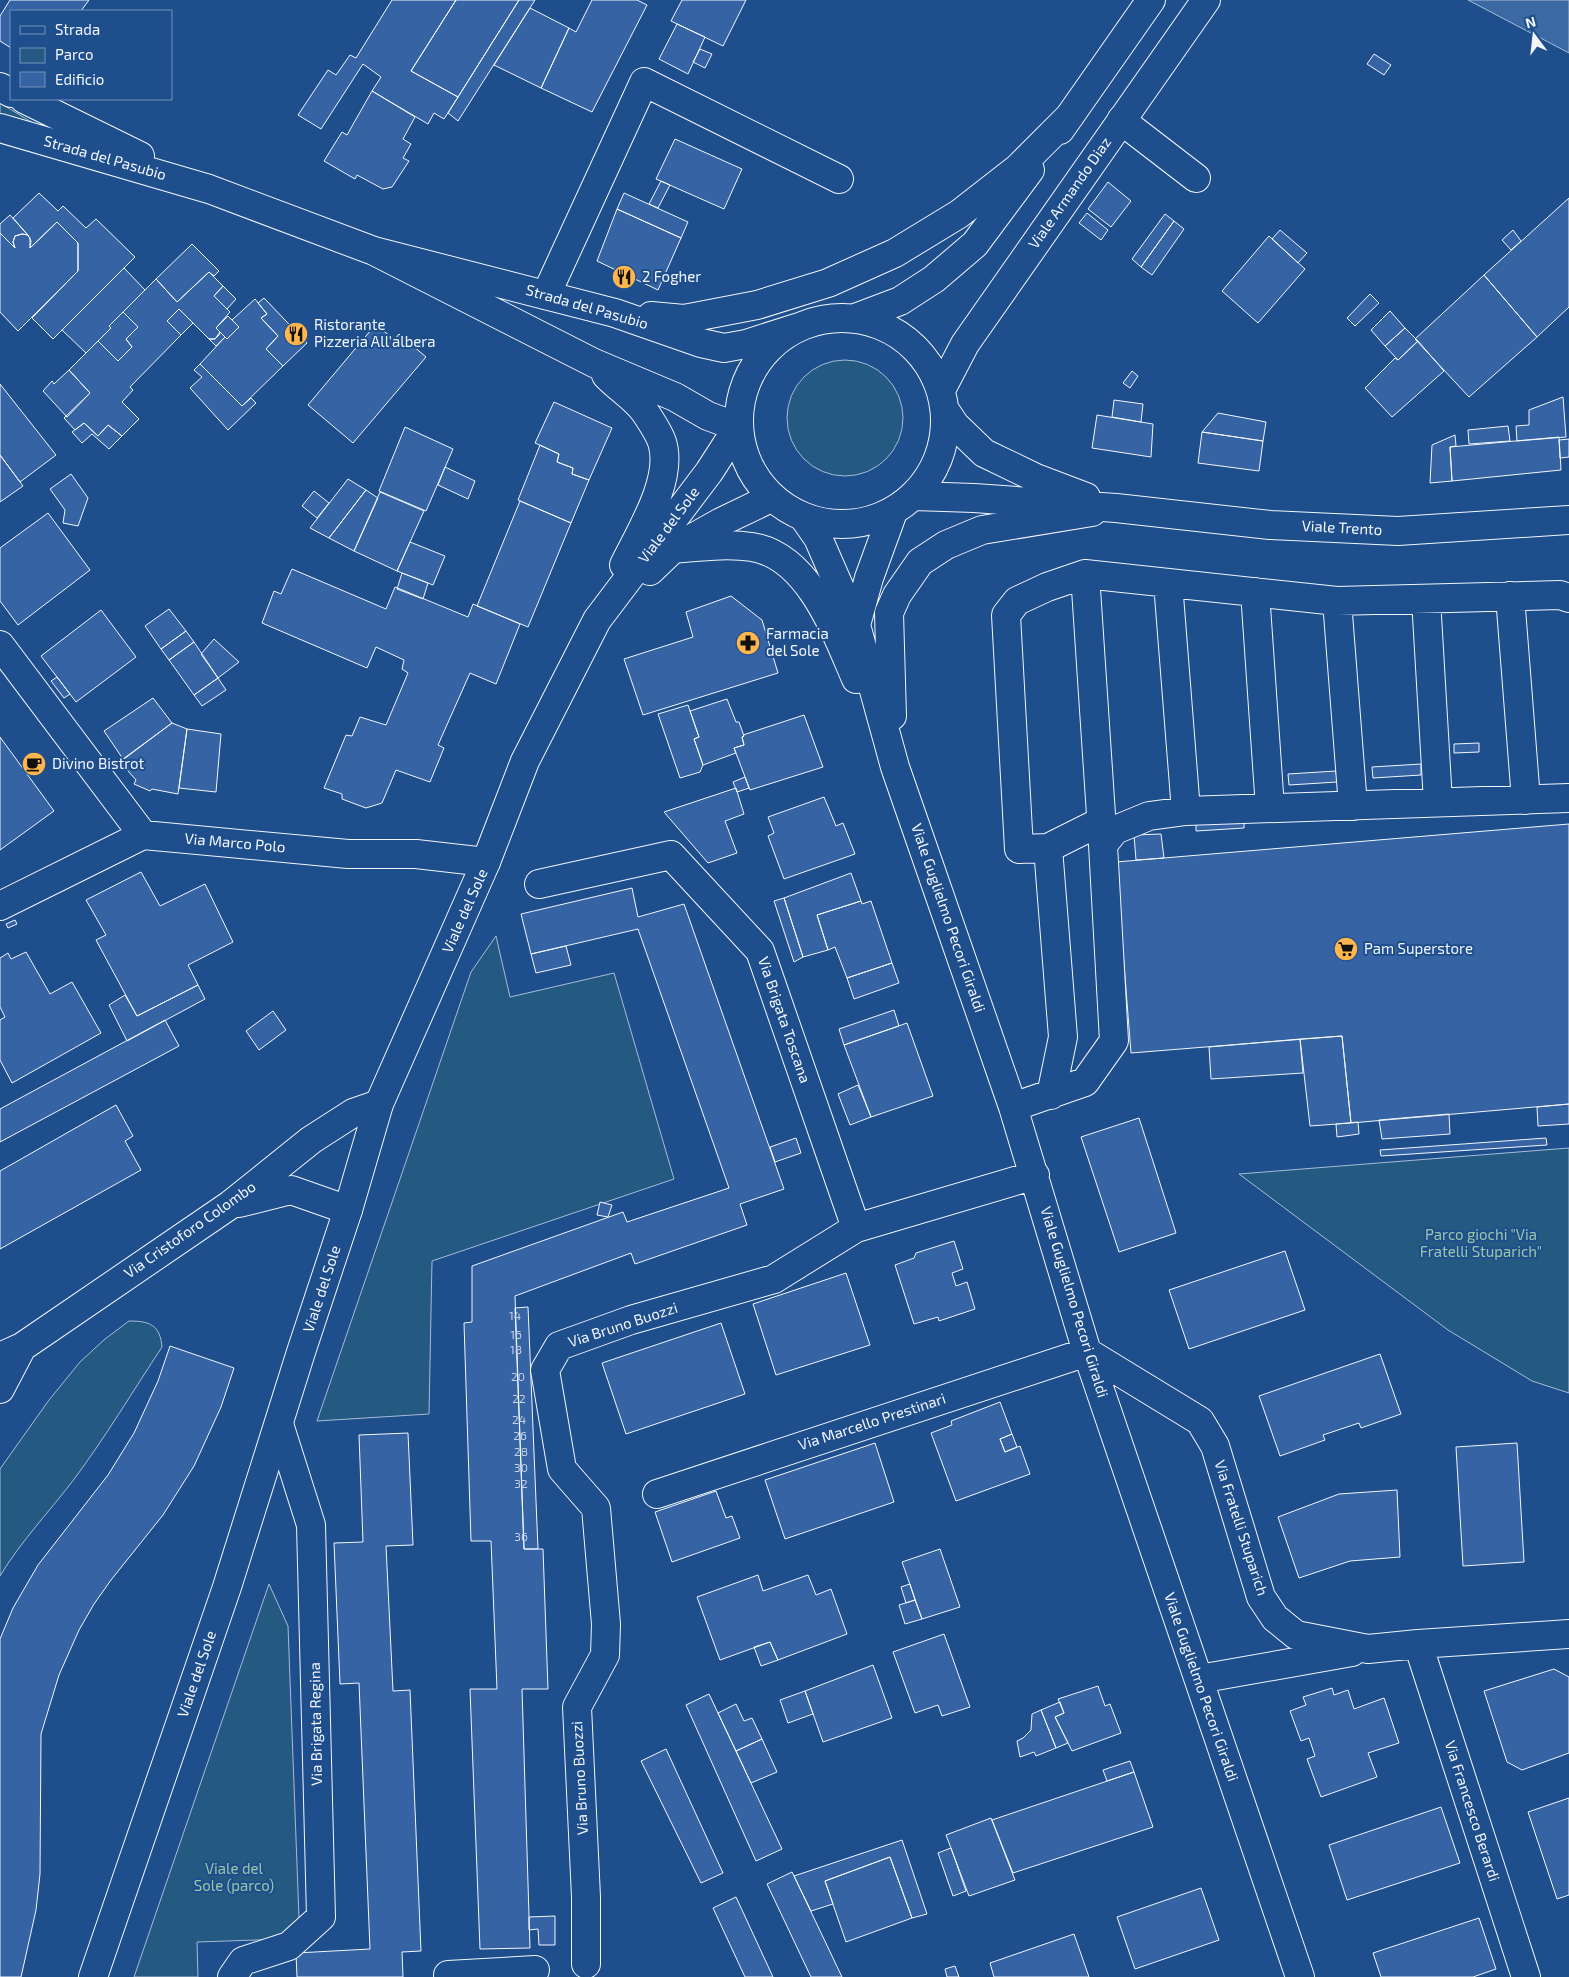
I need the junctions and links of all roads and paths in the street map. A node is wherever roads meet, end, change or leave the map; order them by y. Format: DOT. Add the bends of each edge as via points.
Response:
graph roads {
  1 [pos="1151,0"];
  2 [pos="1206,0"];
  3 [pos="26,100"];
  4 [pos="1070,116"];
  5 [pos="1122,119"];
  6 [pos="0,128"];
  7 [pos="1196,178"];
  8 [pos="839,179"];
  9 [pos="209,189"];
  10 [pos="374,251"];
  11 [pos="546,294"];
  12 [pos="615,313"];
  13 [pos="855,318"];
  14 [pos="799,327"];
  15 [pos="594,364"];
  16 [pos="943,400"];
  17 [pos="738,427"];
  18 [pos="771,498"];
  19 [pos="903,504"];
  20 [pos="1116,508"];
  21 [pos="804,518"];
  22 [pos="1569,520"];
  23 [pos="672,550"];
  24 [pos="1086,574"];
  25 [pos="1168,583"];
  26 [pos="1255,592"];
  27 [pos="1510,596"];
  28 [pos="1569,598"];
  29 [pos="1426,599"];
  30 [pos="1336,601"];
  31 [pos="598,620"];
  32 [pos="856,625"];
  33 [pos="0,645"];
  34 [pos="895,768"];
  35 [pos="1569,798"];
  36 [pos="1526,800"];
  37 [pos="1438,802"];
  38 [pos="1353,806"];
  39 [pos="1270,808"];
  40 [pos="1186,811"];
  41 [pos="1102,833"];
  42 [pos="143,835"];
  43 [pos="1048,848"];
  44 [pos="486,862"];
  45 [pos="539,884"];
  46 [pos="0,906"];
  47 [pos="1051,1095"];
  48 [pos="379,1104"];
  49 [pos="1013,1107"];
  50 [pos="1035,1175"];
  51 [pos="230,1205"];
  52 [pos="348,1210"];
  53 [pos="856,1228"];
  54 [pos="11,1352"];
  55 [pos="1087,1352"];
  56 [pos="0,1389"];
  57 [pos="279,1424"];
  58 [pos="657,1494"];
  59 [pos="1569,1634"];
  60 [pos="1418,1644"];
  61 [pos="1368,1649"];
  62 [pos="1198,1679"];
  63 [pos="586,1964"];
  64 [pos="535,1970"];
  65 [pos="448,1975"];
  66 [pos="93,1977"];
  67 [pos="232,1977"];
  68 [pos="1300,1977"];
  69 [pos="1526,1977"];
  1 -- 4 [label="street"];
  2 -- 5 [label="street, Viale Armando Diaz"];
  3 -- 9 [label="street, Strada del Pasubio"];
  4 -- 12 [label="street" via="1018,168 959,214 895,253 828,283 757,305 684,319"];
  4 -- 13 [label="street" via="975,244 934,279 900,301"];
  5 -- 7 [label="street"];
  5 -- 16 [label="street, Viale Armando Diaz" via="965,344"];
  6 -- 9 [label="street, Strada del Pasubio"];
  8 -- 11 [label="street" via="644,82"];
  9 -- 10 [label="street, Strada del Pasubio"];
  10 -- 11 [label="street, Strada del Pasubio"];
  10 -- 15 [label="street, Strada del Pasubio"];
  11 -- 12 [label="street, Strada del Pasubio"];
  12 -- 14 [label="street, Strada del Pasubio" via="724,348"];
  13 -- 14 [label="street, Strada del Pasubio" via="817,321"];
  13 -- 16 [label="street, Strada del Pasubio" via="878,324 917,350 932,369"];
  14 -- 17 [label="street, Strada del Pasubio" via="773,343 753,368 740,396"];
  15 -- 17 [label="street, Strada del Pasubio"];
  15 -- 31 [label="street" via="644,411 662,442 665,461 662,481 648,517"];
  16 -- 19 [label="street, Strada del Pasubio" via="944,442 933,472"];
  16 -- 20 [label="street, Viale Trento" via="955,425 984,453 1036,478"];
  17 -- 18 [label="street, Strada del Pasubio" via="742,453 754,478"];
  17 -- 31 [label="street, Viale del Sole" via="709,472"];
  18 -- 21 [label="street, Strada del Pasubio"];
  18 -- 23 [label="street, Viale del Sole"];
  19 -- 20 [label="street, Viale Trento" via="974,498"];
  19 -- 21 [label="street, Strada del Pasubio" via="872,521 849,525 826,524"];
  19 -- 32 [label="street" via="869,578"];
  20 -- 22 [label="street, Viale Trento" via="1270,525 1398,531"];
  20 -- 34 [label="street" via="982,530 946,545 920,562 897,595 888,619"];
  21 -- 32 [label="street, Viale Guglielmo Pecori Giraldi" via="818,538"];
  23 -- 31 [label="street, Viale del Sole"];
  23 -- 34 [label="street" via="725,545 753,547 781,558 797,572 814,594 834,630"];
  24 -- 25 [label="street"];
  24 -- 41 [label="street"];
  24 -- 43 [label="street" via="1017,601 1006,615 1019,849"];
  25 -- 26 [label="street"];
  25 -- 40 [label="street"];
  26 -- 30 [label="street"];
  26 -- 39 [label="street"];
  27 -- 28 [label="street" via="1560,595"];
  27 -- 29 [label="street"];
  27 -- 36 [label="street"];
  29 -- 30 [label="street"];
  29 -- 37 [label="street"];
  30 -- 38 [label="street"];
  31 -- 44 [label="street, Viale del Sole" via="525,760"];
  32 -- 34 [label="street, Viale Guglielmo Pecori Giraldi"];
  33 -- 42 [label="street"];
  34 -- 49 [label="street, Viale Guglielmo Pecori Giraldi"];
  35 -- 36 [label="street"];
  36 -- 37 [label="street"];
  37 -- 38 [label="street"];
  38 -- 39 [label="street"];
  39 -- 40 [label="street"];
  40 -- 41 [label="street" via="1149,816"];
  41 -- 43 [label="street"];
  41 -- 47 [label="street" via="1114,1041 1086,1082"];
  42 -- 44 [label="street, Via Marco Polo" via="348,854 416,854"];
  42 -- 46 [label="street"];
  43 -- 47 [label="street" via="1063,1037"];
  44 -- 48 [label="street, Viale del Sole"];
  45 -- 53 [label="street, Via Brigata Toscana" via="671,855 760,951"];
  47 -- 49 [label="street"];
  48 -- 51 [label="street, Via Cristoforo Colombo" via="353,1113 311,1140"];
  48 -- 52 [label="street, Viale del Sole"];
  49 -- 50 [label="street, Viale Guglielmo Pecori Giraldi"];
  50 -- 53 [label="street, Via Bruno Buozzi"];
  50 -- 55 [label="street, Viale Guglielmo Pecori Giraldi"];
  51 -- 52 [label="street" via="291,1190"];
  51 -- 54 [label="street, Via Cristoforo Colombo"];
  52 -- 57 [label="street, Viale del Sole"];
  53 -- 63 [label="street, Via Bruno Buozzi" via="774,1279 631,1320 559,1346 545,1370 562,1469 596,1508 606,1624 604,1655 577,1707"];
  54 -- 56 [label="street"];
  55 -- 58 [label="street, Via Marcello Prestinari"];
  55 -- 61 [label="street, Via Fratelli Stuparich" via="1200,1421 1215,1446 1261,1597 1275,1618 1296,1635"];
  55 -- 62 [label="street, Viale Guglielmo Pecori Giraldi"];
  57 -- 66 [label="street, Viale del Sole" via="227,1587"];
  57 -- 67 [label="street, Via Brigata Regina" via="311,1525 320,1917 289,1946 243,1961"];
  59 -- 60 [label="street, Via Fratelli Stuparich"];
  60 -- 61 [label="street, Via Fratelli Stuparich"];
  60 -- 69 [label="street, Via Francesco Berardi"];
  61 -- 62 [label="street"];
  62 -- 68 [label="street, Viale Guglielmo Pecori Giraldi"];
  64 -- 65 [label="street"];
}
